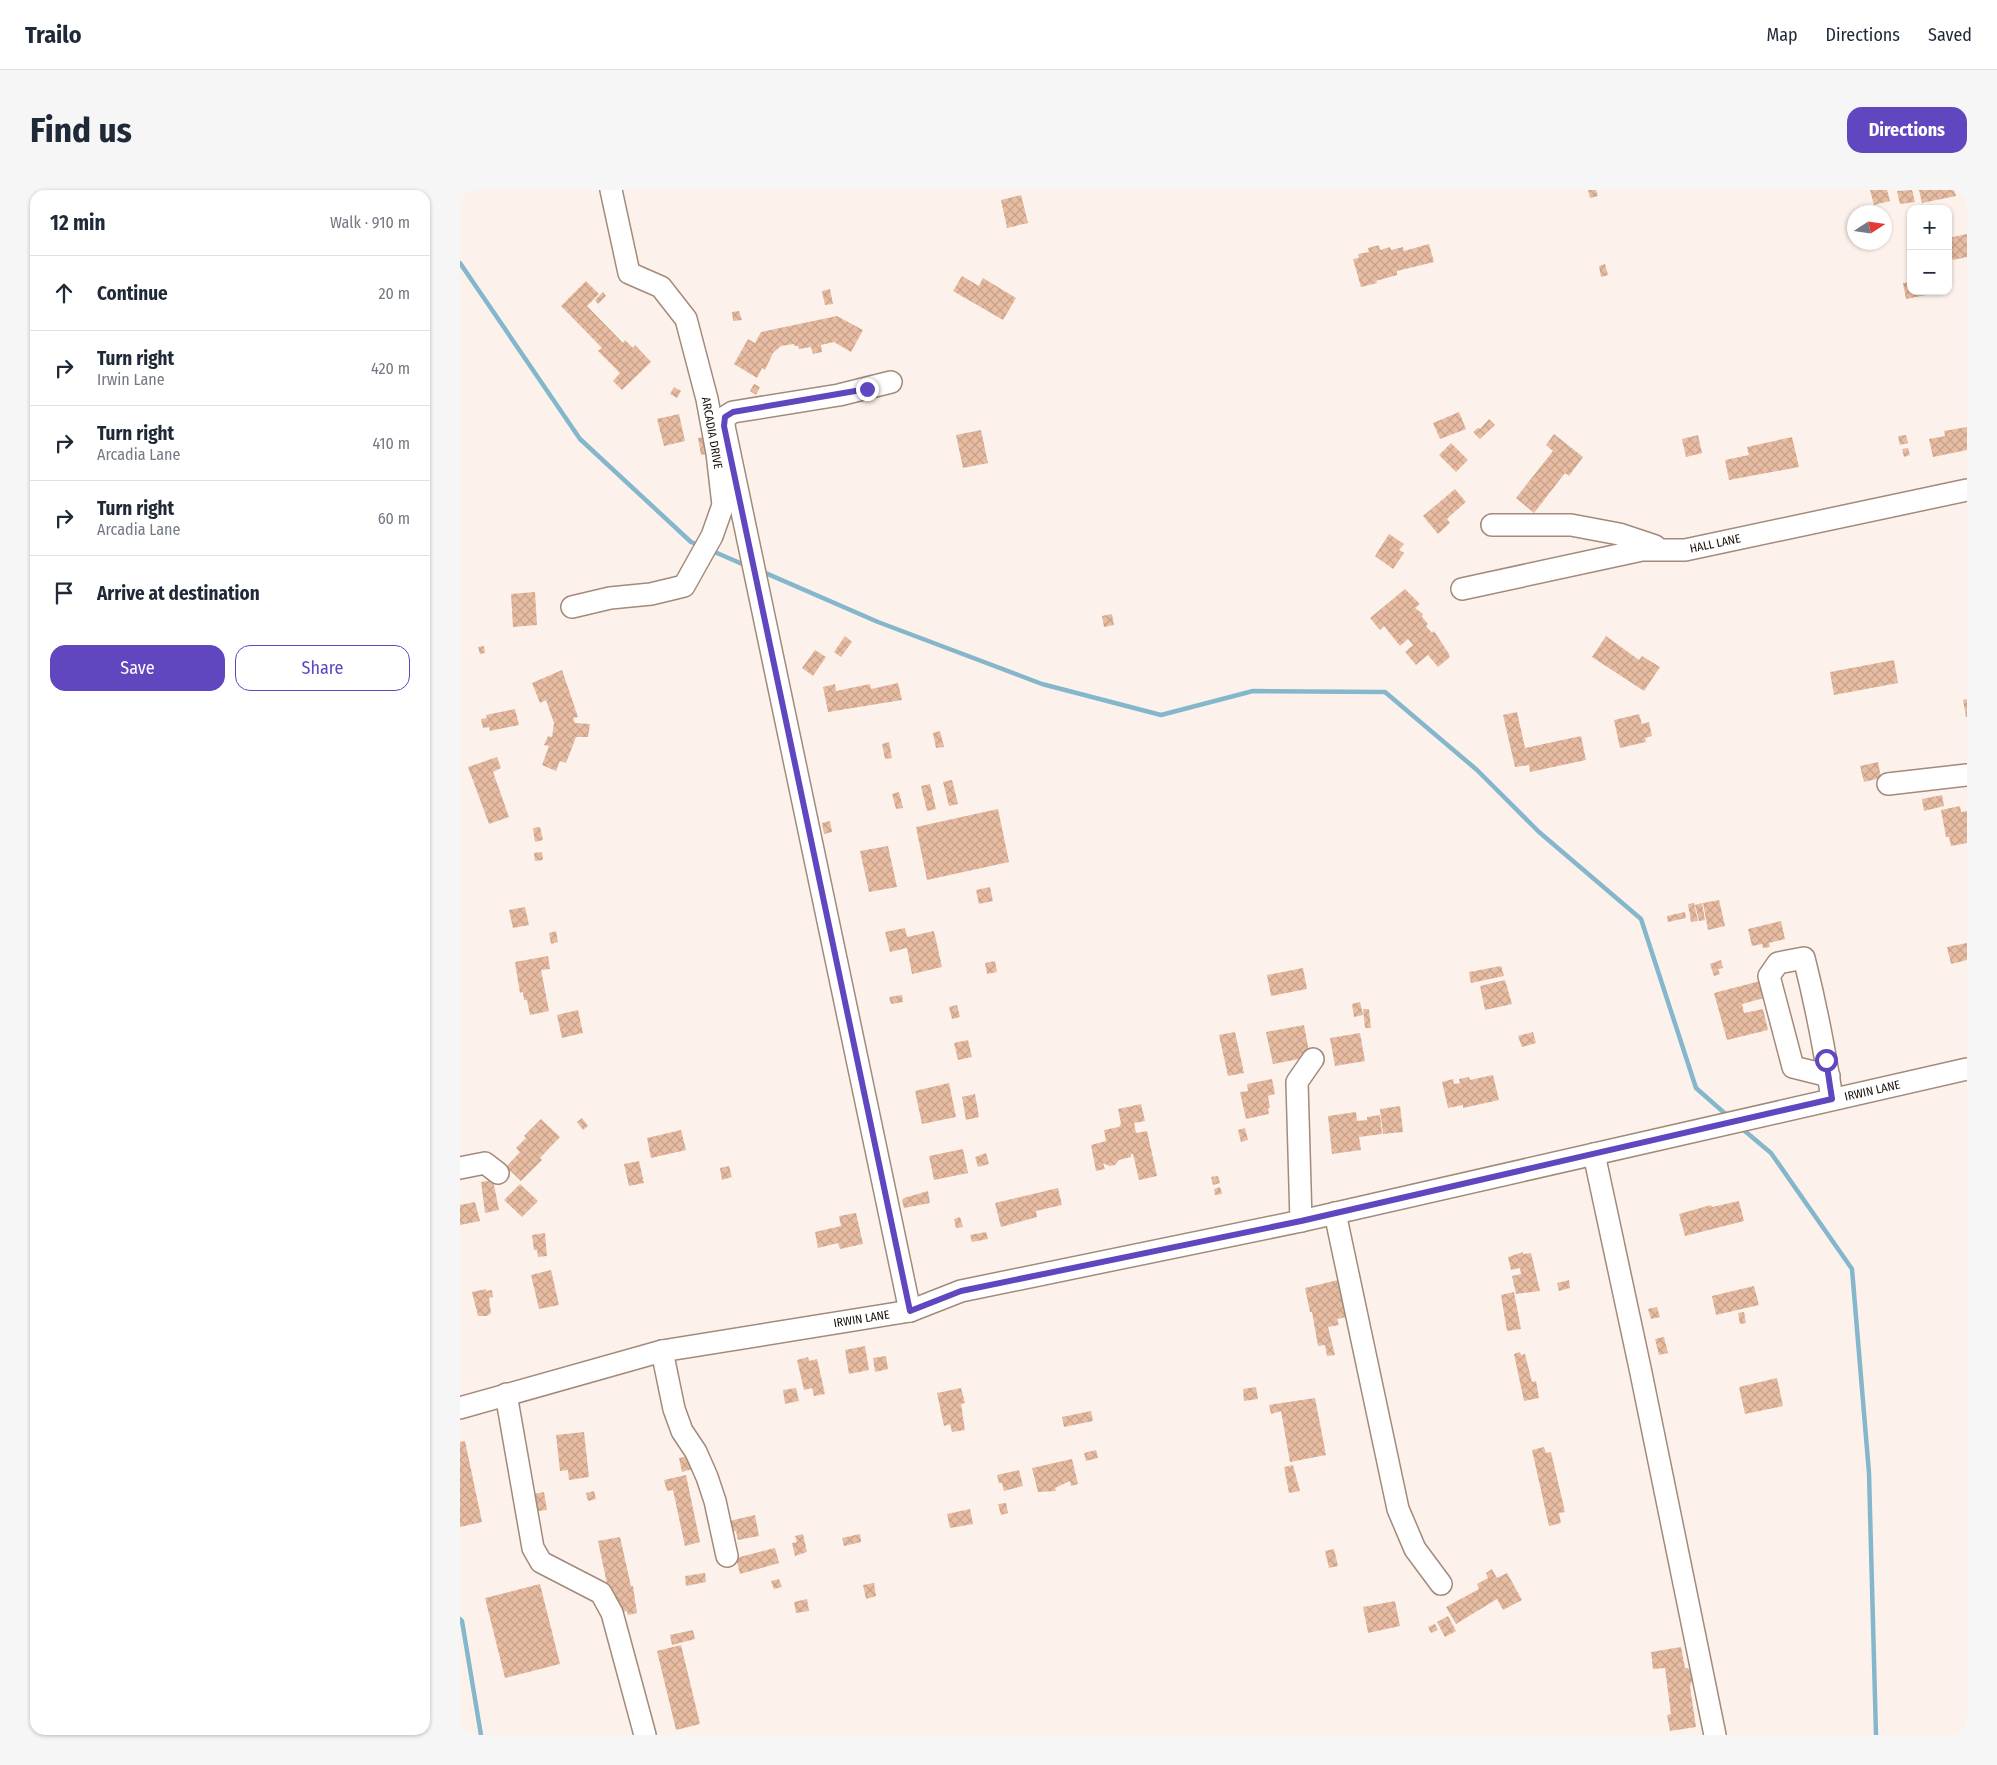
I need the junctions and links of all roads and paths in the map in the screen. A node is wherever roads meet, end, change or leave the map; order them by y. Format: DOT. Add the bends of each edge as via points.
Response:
graph roads {
  1 [pos="610,190"];
  2 [pos="891,382"];
  3 [pos="1967,490"];
  4 [pos="1492,525"];
  5 [pos="1664,550"];
  6 [pos="1462,589"];
  7 [pos="572,607"];
  8 [pos="1967,775"];
  9 [pos="1888,784"];
  10 [pos="1312,1059"];
  11 [pos="1967,1069"];
  12 [pos="1829,1076"];
  13 [pos="1832,1099"];
  14 [pos="1594,1154"];
  15 [pos="460,1168"];
  16 [pos="498,1173"];
  17 [pos="1335,1213"];
  18 [pos="1301,1221"];
  19 [pos="910,1311"];
  20 [pos="662,1351"];
  21 [pos="506,1394"];
  22 [pos="460,1408"];
  23 [pos="727,1556"];
  24 [pos="1441,1584"];
  25 [pos="645,1735"];
  26 [pos="1715,1735"];
  1 -- 7 [label="street, ARCADIA DRIVE" via="629,273 661,286 686,319 707,399 723,505 712,536 684,586"];
  2 -- 19 [label="street" via="839,395 733,412 725,417 724,426"];
  3 -- 5 [label="street, HALL LANE" via="1685,550"];
  4 -- 5 [label="street" via="1571,525 1619,534"];
  5 -- 6 [label="street, HALL LANE" via="1642,550"];
  8 -- 9 [label="street"];
  10 -- 18 [label="street" via="1297,1082"];
  11 -- 13 [label="street, IRWIN LANE"];
  12 -- 12 [label="street" via="1804,958 1778,963 1769,976 1793,1067"];
  12 -- 13 [label="street"];
  13 -- 14 [label="street, IRWIN LANE"];
  14 -- 17 [label="street, IRWIN LANE"];
  14 -- 26 [label="street"];
  15 -- 16 [label="street" via="485,1163"];
  17 -- 18 [label="street, IRWIN LANE"];
  17 -- 24 [label="street" via="1398,1509 1415,1549"];
  18 -- 19 [label="street, IRWIN LANE" via="961,1291"];
  19 -- 20 [label="street, IRWIN LANE"];
  20 -- 21 [label="street, IRWIN LANE"];
  20 -- 23 [label="street" via="674,1409 707,1477"];
  21 -- 22 [label="street, IRWIN LANE"];
  21 -- 25 [label="street" via="533,1548 541,1562 601,1593 612,1613"];
}
